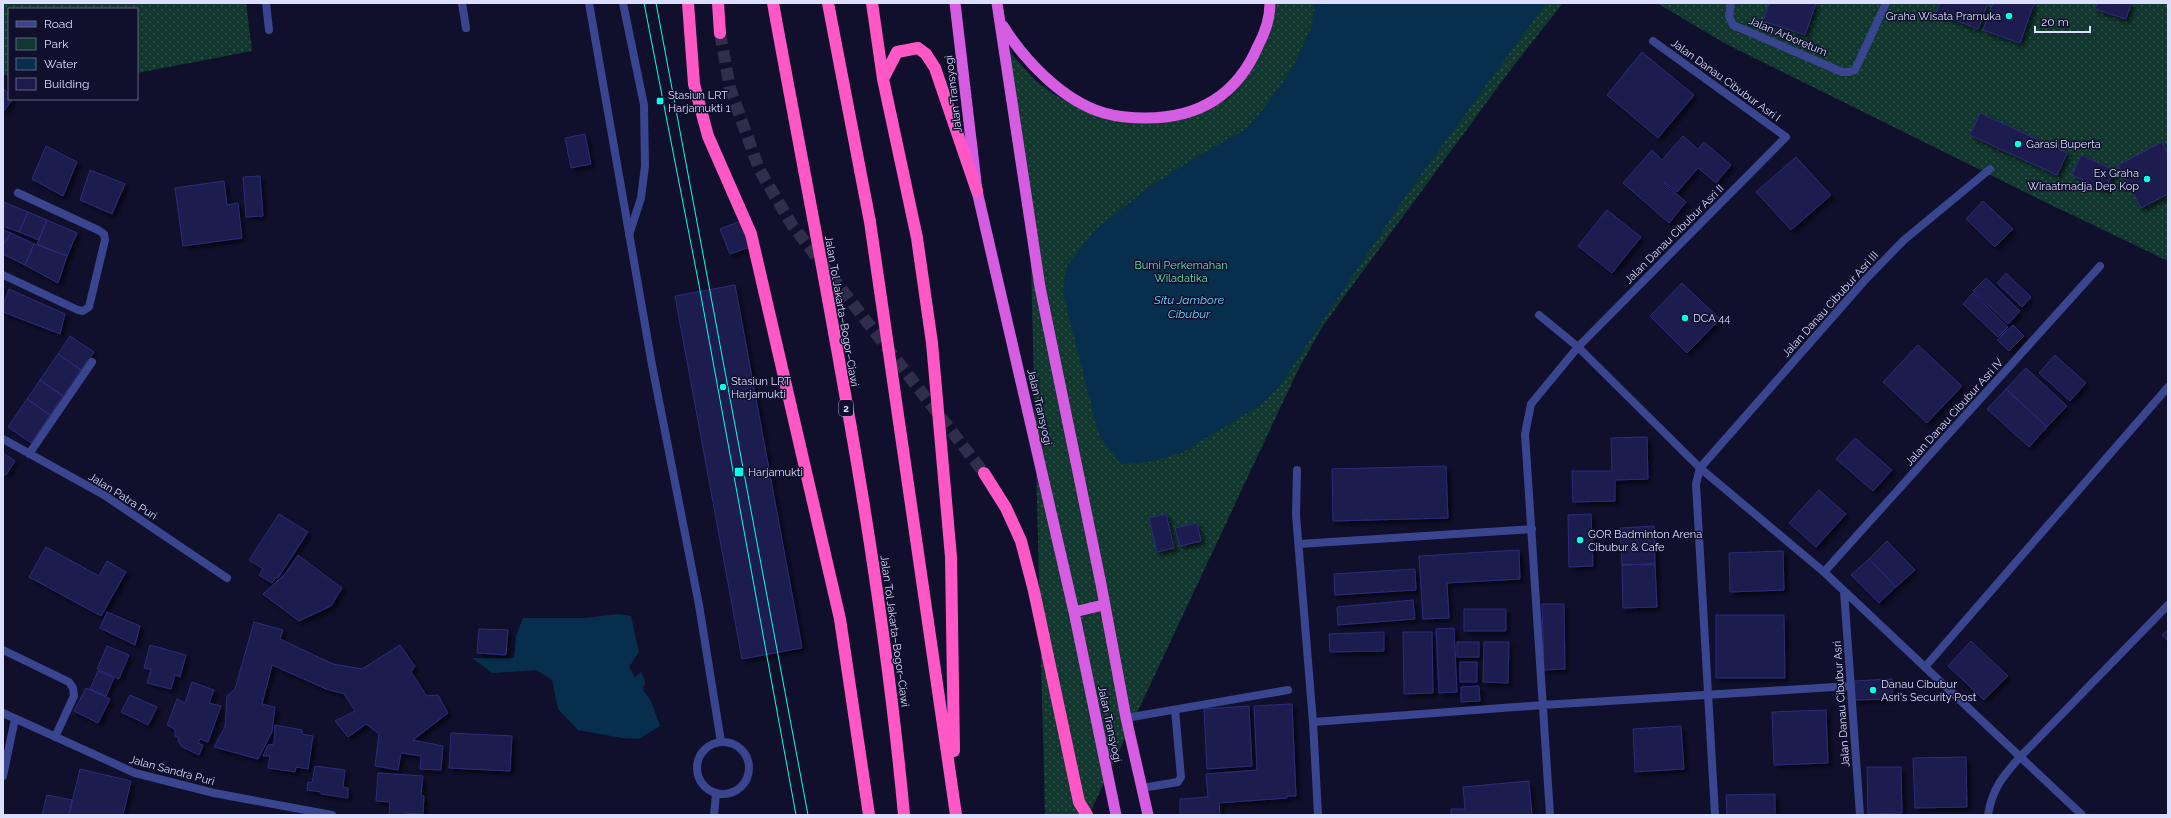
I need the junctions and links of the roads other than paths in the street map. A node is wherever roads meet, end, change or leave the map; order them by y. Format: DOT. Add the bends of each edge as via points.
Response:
graph roads {
  1 [pos="266,3"];
  2 [pos="462,3"];
  3 [pos="589,3"];
  4 [pos="623,3"];
  5 [pos="688,3"];
  6 [pos="718,3"];
  7 [pos="773,3"];
  8 [pos="828,3"];
  9 [pos="872,3"];
  10 [pos="955,3"];
  11 [pos="997,3"];
  12 [pos="1270,3"];
  13 [pos="1731,3"];
  14 [pos="1886,3"];
  15 [pos="1001,22"];
  16 [pos="466,28"];
  17 [pos="270,30"];
  18 [pos="720,33"];
  19 [pos="1653,41"];
  20 [pos="882,79"];
  21 [pos="1786,137"];
  22 [pos="1990,169"];
  23 [pos="977,191"];
  24 [pos="18,193"];
  25 [pos="629,235"];
  26 [pos="2100,266"];
  27 [pos="3,275"];
  28 [pos="1539,315"];
  29 [pos="1578,347"];
  30 [pos="92,362"];
  31 [pos="2168,387"];
  32 [pos="3,439"];
  33 [pos="29,454"];
  34 [pos="1700,468"];
  35 [pos="1297,470"];
  36 [pos="984,473"];
  37 [pos="1532,529"];
  38 [pos="1299,544"];
  39 [pos="1824,572"];
  40 [pos="227,578"];
  41 [pos="1844,591"];
  42 [pos="1103,605"];
  43 [pos="2168,605"];
  44 [pos="1074,612"];
  45 [pos="3,650"];
  46 [pos="1925,667"];
  47 [pos="1852,686"];
  48 [pos="1288,690"];
  49 [pos="1708,695"];
  50 [pos="1543,705"];
  51 [pos="1175,710"];
  52 [pos="3,713"];
  53 [pos="1126,718"];
  54 [pos="15,719"];
  55 [pos="1313,722"];
  56 [pos="55,737"];
  57 [pos="721,742"];
  58 [pos="2020,757"];
  59 [pos="3,776"];
  60 [pos="1142,788"];
  61 [pos="716,794"];
  62 [pos="954,801"];
  63 [pos="332,815"];
  64 [pos="714,815"];
  65 [pos="869,815"];
  66 [pos="904,815"];
  67 [pos="956,815"];
  68 [pos="1087,815"];
  69 [pos="1116,815"];
  70 [pos="1148,815"];
  71 [pos="1318,815"];
  72 [pos="1550,815"];
  73 [pos="1715,815"];
  74 [pos="1860,815"];
  75 [pos="1988,815"];
  76 [pos="2082,815"];
  1 -- 17 [label="street"];
  2 -- 16 [label="street"];
  3 -- 25 [label="street"];
  4 -- 25 [label="street" via="644,105 645,166 641,198"];
  5 -- 65 [label="highway" via="694,84 708,136 751,234 840,619"];
  6 -- 18 [label="highway"];
  7 -- 66 [label="highway, Jalan Tol Jakarta–Bogor–Ciawi / 2" via="882,619"];
  8 -- 62 [label="highway" via="870,222"];
  9 -- 20 [label="highway"];
  10 -- 23 [label="highway, Jalan Transyogi"];
  11 -- 15 [label="highway, Jalan Transyogi"];
  12 -- 15 [label="highway" via="1264,33 1240,78 1222,96 1200,109 1157,118 1127,118 1104,113 1082,104 1039,71 1017,48"];
  13 -- 14 [label="street, Jalan Arboretum" via="1729,16 1733,25 1842,72 1855,70"];
  15 -- 42 [label="highway, Jalan Transyogi" via="1040,287 1101,584"];
  19 -- 21 [label="street, Jalan Danau Cibubur Asri I"];
  20 -- 23 [label="highway" via="896,52 918,48 926,54 935,68"];
  20 -- 62 [label="highway" via="916,238 932,343 951,557"];
  21 -- 29 [label="street, Jalan Danau Cibubur Asri II"];
  22 -- 34 [label="street, Jalan Danau Cibubur Asri III" via="1904,240 1865,280"];
  23 -- 44 [label="highway, Jalan Transyogi"];
  24 -- 27 [label="street" via="98,230 104,234 105,240 89,307 84,311"];
  25 -- 57 [label="street" via="699,605"];
  26 -- 39 [label="street, Jalan Danau Cibubur Asri IV"];
  28 -- 29 [label="street"];
  29 -- 34 [label="street"];
  29 -- 37 [label="street, Jalan Danau Cibubur Asri II" via="1530,404 1525,434"];
  30 -- 33 [label="street"];
  31 -- 46 [label="street"];
  32 -- 33 [label="street, Jalan Patra Puri"];
  33 -- 40 [label="street, Jalan Patra Puri" via="104,495"];
  34 -- 39 [label="street"];
  34 -- 49 [label="street" via="1696,484"];
  35 -- 38 [label="street" via="1296,515"];
  36 -- 68 [label="highway" via="1006,508 1021,541 1079,802"];
  37 -- 38 [label="street"];
  37 -- 50 [label="street, Jalan Danau Cibubur Asri II"];
  38 -- 55 [label="street"];
  39 -- 41 [label="street"];
  41 -- 46 [label="street"];
  41 -- 47 [label="street, Jalan Danau Cibubur Asri"];
  42 -- 44 [label="highway"];
  42 -- 53 [label="highway, Jalan Transyogi"];
  43 -- 58 [label="street"];
  44 -- 69 [label="highway, Jalan Transyogi"];
  45 -- 56 [label="street" via="69,682 73,688 74,696"];
  46 -- 58 [label="street"];
  47 -- 49 [label="street"];
  47 -- 74 [label="street, Jalan Danau Cibubur Asri"];
  48 -- 51 [label="street"];
  49 -- 50 [label="street"];
  49 -- 73 [label="street"];
  50 -- 55 [label="street"];
  50 -- 72 [label="street, Jalan Danau Cibubur Asri II"];
  51 -- 53 [label="street"];
  51 -- 60 [label="street" via="1181,777 1178,782"];
  52 -- 54 [label="street, Jalan Sandra Puri"];
  53 -- 60 [label="highway, Jalan Transyogi"];
  54 -- 56 [label="street, Jalan Sandra Puri"];
  54 -- 59 [label="street"];
  55 -- 71 [label="street"];
  56 -- 63 [label="street, Jalan Sandra Puri" via="135,774 214,793"];
  57 -- 61 [label="street" via="706,748 700,754 697,766 698,778 702,785"];
  57 -- 61 [label="street" via="733,744 743,752 748,759 748,775 745,783 732,793"];
  58 -- 75 [label="street" via="2001,780 1991,798"];
  58 -- 76 [label="street"];
  60 -- 70 [label="highway, Jalan Transyogi"];
  61 -- 64 [label="street"];
  62 -- 67 [label="highway"];
}
